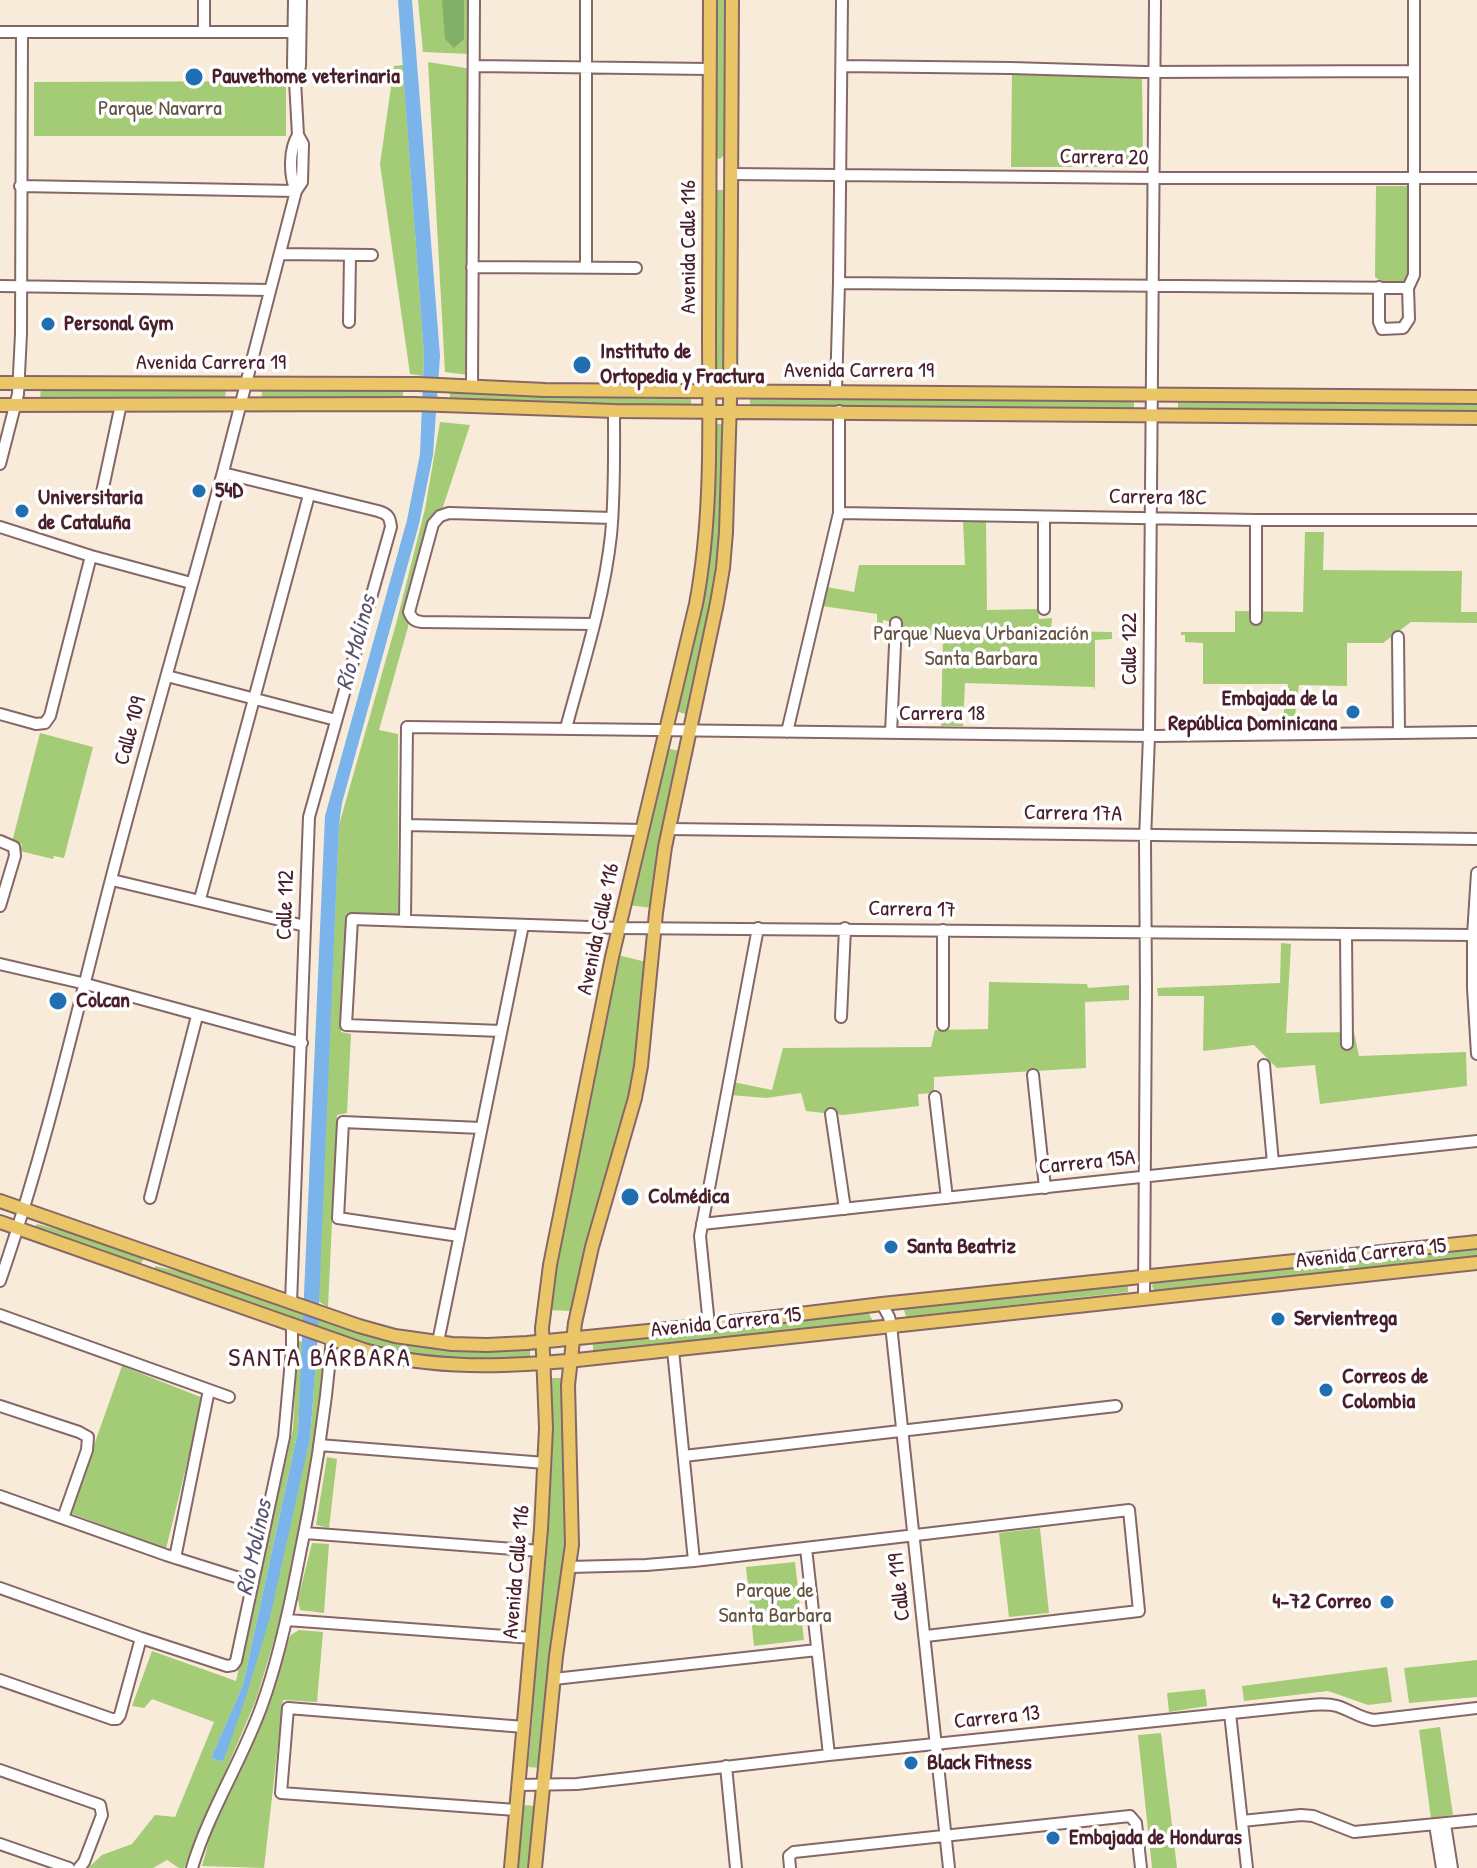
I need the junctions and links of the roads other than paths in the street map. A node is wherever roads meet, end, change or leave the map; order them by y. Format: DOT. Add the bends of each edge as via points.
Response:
graph roads {
  1 [pos="204,0"];
  2 [pos="294,0"];
  3 [pos="301,0"];
  4 [pos="474,0"];
  5 [pos="586,0"];
  6 [pos="710,0"];
  7 [pos="732,0"];
  8 [pos="842,0"];
  9 [pos="1155,0"];
  10 [pos="1414,0"];
  11 [pos="0,32"];
  12 [pos="22,32"];
  13 [pos="204,32"];
  14 [pos="297,32"];
  15 [pos="474,66"];
  16 [pos="842,66"];
  17 [pos="586,67"];
  18 [pos="709,69"];
  19 [pos="1414,71"];
  20 [pos="1154,72"];
  21 [pos="709,106"];
  22 [pos="731,174"];
  23 [pos="840,175"];
  24 [pos="1154,178"];
  25 [pos="1477,178"];
  26 [pos="1414,179"];
  27 [pos="20,186"];
  28 [pos="296,191"];
  29 [pos="280,254"];
  30 [pos="350,255"];
  31 [pos="372,255"];
  32 [pos="472,267"];
  33 [pos="586,267"];
  34 [pos="636,268"];
  35 [pos="839,283"];
  36 [pos="20,285"];
  37 [pos="0,286"];
  38 [pos="1153,286"];
  39 [pos="1379,287"];
  40 [pos="1408,288"];
  41 [pos="270,290"];
  42 [pos="349,322"];
  43 [pos="0,383"];
  44 [pos="18,383"];
  45 [pos="247,383"];
  46 [pos="472,387"];
  47 [pos="709,390"];
  48 [pos="730,390"];
  49 [pos="836,391"];
  50 [pos="1152,394"];
  51 [pos="1477,397"];
  52 [pos="16,404"];
  53 [pos="121,404"];
  54 [pos="241,404"];
  55 [pos="0,405"];
  56 [pos="614,411"];
  57 [pos="708,411"];
  58 [pos="730,411"];
  59 [pos="839,411"];
  60 [pos="1152,415"];
  61 [pos="1477,418"];
  62 [pos="0,464"];
  63 [pos="223,473"];
  64 [pos="309,495"];
  65 [pos="101,497"];
  66 [pos="839,513"];
  67 [pos="1044,517"];
  68 [pos="612,518"];
  69 [pos="1151,518"];
  70 [pos="1256,520"];
  71 [pos="1477,520"];
  72 [pos="0,527"];
  73 [pos="91,556"];
  74 [pos="191,583"];
  75 [pos="1044,609"];
  76 [pos="1256,619"];
  77 [pos="896,623"];
  78 [pos="593,624"];
  79 [pos="1398,637"];
  80 [pos="167,676"];
  81 [pos="254,697"];
  82 [pos="0,714"];
  83 [pos="336,720"];
  84 [pos="566,728"];
  85 [pos="665,731"];
  86 [pos="690,731"];
  87 [pos="787,732"];
  88 [pos="1477,732"];
  89 [pos="891,733"];
  90 [pos="1399,733"];
  91 [pos="1149,736"];
  92 [pos="406,825"];
  93 [pos="668,829"];
  94 [pos="641,830"];
  95 [pos="1145,835"];
  96 [pos="1477,839"];
  97 [pos="0,841"];
  98 [pos="1477,873"];
  99 [pos="112,880"];
  100 [pos="200,899"];
  101 [pos="0,906"];
  102 [pos="405,921"];
  103 [pos="523,925"];
  104 [pos="305,926"];
  105 [pos="619,928"];
  106 [pos="654,928"];
  107 [pos="758,928"];
  108 [pos="845,928"];
  109 [pos="943,930"];
  110 [pos="1144,932"];
  111 [pos="1346,934"];
  112 [pos="1473,935"];
  113 [pos="0,964"];
  114 [pos="86,984"];
  115 [pos="197,1016"];
  116 [pos="841,1017"];
  117 [pos="943,1025"];
  118 [pos="501,1031"];
  119 [pos="302,1043"];
  120 [pos="1347,1044"];
  121 [pos="1477,1054"];
  122 [pos="1264,1065"];
  123 [pos="1033,1075"];
  124 [pos="935,1097"];
  125 [pos="831,1114"];
  126 [pos="481,1128"];
  127 [pos="1477,1141"];
  128 [pos="1273,1163"];
  129 [pos="1145,1177"];
  130 [pos="1045,1188"];
  131 [pos="150,1198"];
  132 [pos="947,1198"];
  133 [pos="0,1201"];
  134 [pos="845,1209"];
  135 [pos="24,1210"];
  136 [pos="0,1222"];
  137 [pos="702,1224"];
  138 [pos="18,1229"];
  139 [pos="459,1236"];
  140 [pos="1477,1242"];
  141 [pos="1477,1263"];
  142 [pos="194,1269"];
  143 [pos="1144,1278"];
  144 [pos="0,1281"];
  145 [pos="187,1288"];
  146 [pos="1144,1298"];
  147 [pos="882,1304"];
  148 [pos="296,1305"];
  149 [pos="0,1315"];
  150 [pos="709,1325"];
  151 [pos="891,1325"];
  152 [pos="296,1327"];
  153 [pos="329,1338"];
  154 [pos="573,1338"];
  155 [pos="543,1341"];
  156 [pos="438,1342"];
  157 [pos="673,1350"];
  158 [pos="570,1360"];
  159 [pos="544,1363"];
  160 [pos="209,1390"];
  161 [pos="229,1397"];
  162 [pos="0,1406"];
  163 [pos="1116,1406"];
  164 [pos="903,1431"];
  165 [pos="319,1445"];
  166 [pos="684,1456"];
  167 [pos="545,1463"];
  168 [pos="0,1496"];
  169 [pos="63,1518"];
  170 [pos="305,1533"];
  171 [pos="915,1535"];
  172 [pos="806,1548"];
  173 [pos="540,1551"];
  174 [pos="175,1558"];
  175 [pos="694,1561"];
  176 [pos="569,1567"];
  177 [pos="252,1582"];
  178 [pos="0,1588"];
  179 [pos="287,1620"];
  180 [pos="926,1636"];
  181 [pos="141,1638"];
  182 [pos="532,1638"];
  183 [pos="817,1650"];
  184 [pos="554,1679"];
  185 [pos="0,1680"];
  186 [pos="1477,1708"];
  187 [pos="1230,1713"];
  188 [pos="524,1727"];
  189 [pos="937,1744"];
  190 [pos="829,1755"];
  191 [pos="726,1766"];
  192 [pos="0,1770"];
  193 [pos="518,1785"];
  194 [pos="543,1785"];
  195 [pos="516,1810"];
  196 [pos="1477,1820"];
  197 [pos="1242,1821"];
  198 [pos="1440,1825"];
  199 [pos="946,1836"];
  200 [pos="0,1844"];
  201 [pos="790,1862"];
  202 [pos="80,1867"];
  203 [pos="69,1868"];
  204 [pos="192,1868"];
  205 [pos="511,1868"];
  206 [pos="535,1868"];
  207 [pos="736,1868"];
  208 [pos="949,1868"];
  209 [pos="1141,1868"];
  210 [pos="1247,1868"];
  211 [pos="1442,1868"];
  212 [pos="1452,1868"];
  1 -- 13 [label="street"];
  2 -- 14 [label="street, Calle 109"];
  3 -- 14 [label="street, Calle 109"];
  4 -- 15 [label="street"];
  5 -- 17 [label="street"];
  6 -- 18 [label="main road, Avenida Calle 116"];
  7 -- 22 [label="main road, Avenida Calle 116"];
  8 -- 16 [label="street"];
  9 -- 20 [label="street, Calle 122"];
  10 -- 19 [label="street"];
  11 -- 12 [label="street"];
  12 -- 13 [label="street"];
  12 -- 27 [label="street"];
  13 -- 14 [label="street"];
  14 -- 28 [label="street, Calle 109" via="293,66 303,144 302,182"];
  15 -- 17 [label="street"];
  15 -- 32 [label="street"];
  16 -- 20 [label="street"];
  16 -- 23 [label="street"];
  17 -- 18 [label="street"];
  17 -- 33 [label="street"];
  18 -- 21 [label="main road, Avenida Calle 116"];
  19 -- 20 [label="street"];
  19 -- 26 [label="street"];
  20 -- 24 [label="street, Calle 122"];
  21 -- 22 [label="main road" via="716,174"];
  21 -- 47 [label="main road, Avenida Calle 116"];
  22 -- 23 [label="street, Carrera 20"];
  22 -- 48 [label="main road, Avenida Calle 116"];
  23 -- 24 [label="street, Carrera 20"];
  23 -- 35 [label="street"];
  24 -- 26 [label="street, Carrera 20"];
  24 -- 38 [label="street, Calle 122"];
  25 -- 26 [label="street, Carrera 20"];
  26 -- 40 [label="street" via="1414,275"];
  27 -- 28 [label="street"];
  27 -- 36 [label="street"];
  28 -- 29 [label="street, Calle 109"];
  29 -- 30 [label="street"];
  29 -- 41 [label="street, Calle 109"];
  30 -- 31 [label="street"];
  30 -- 42 [label="street"];
  32 -- 33 [label="street"];
  32 -- 46 [label="street"];
  33 -- 34 [label="street"];
  35 -- 38 [label="street"];
  35 -- 49 [label="street"];
  36 -- 37 [label="street"];
  36 -- 41 [label="street"];
  36 -- 44 [label="street"];
  38 -- 39 [label="street"];
  38 -- 50 [label="street, Calle 122"];
  39 -- 40 [label="street"];
  39 -- 40 [label="street" via="1382,329 1403,328 1409,319"];
  41 -- 45 [label="street, Calle 109"];
  43 -- 44 [label="main road, Avenida Carrera 19"];
  44 -- 45 [label="main road, Avenida Carrera 19"];
  44 -- 52 [label="street"];
  45 -- 46 [label="main road, Avenida Carrera 19"];
  45 -- 54 [label="street, Calle 109"];
  46 -- 47 [label="main road, Avenida Carrera 19"];
  47 -- 48 [label="main road, Avenida Carrera 19"];
  47 -- 57 [label="main road, Avenida Calle 116"];
  48 -- 49 [label="main road, Avenida Carrera 19"];
  48 -- 58 [label="main road, Avenida Calle 116"];
  49 -- 50 [label="main road, Avenida Carrera 19"];
  50 -- 51 [label="main road, Avenida Carrera 19"];
  50 -- 60 [label="street, Calle 122"];
  52 -- 53 [label="main road, Avenida Carrera 19"];
  52 -- 55 [label="main road, Avenida Carrera 19"];
  52 -- 62 [label="street"];
  53 -- 54 [label="main road, Avenida Carrera 19"];
  53 -- 65 [label="street"];
  54 -- 56 [label="main road, Avenida Carrera 19"];
  54 -- 63 [label="street, Calle 109"];
  56 -- 57 [label="main road, Avenida Carrera 19"];
  56 -- 68 [label="street"];
  57 -- 58 [label="main road, Avenida Carrera 19"];
  57 -- 85 [label="main road, Avenida Calle 116" via="702,563"];
  58 -- 59 [label="main road, Avenida Carrera 19"];
  58 -- 86 [label="main road, Avenida Calle 116" via="723,568"];
  59 -- 60 [label="main road, Avenida Carrera 19"];
  59 -- 66 [label="street"];
  60 -- 61 [label="main road, Avenida Carrera 19"];
  60 -- 69 [label="street, Calle 122"];
  63 -- 64 [label="street"];
  63 -- 74 [label="street, Calle 109"];
  64 -- 81 [label="street"];
  64 -- 83 [label="street, Calle 112" via="386,513 391,519"];
  66 -- 67 [label="street, Carrera 18C"];
  66 -- 87 [label="street"];
  67 -- 69 [label="street, Carrera 18C"];
  67 -- 75 [label="street"];
  68 -- 78 [label="street"];
  68 -- 78 [label="street" via="440,516 433,524 409,612 416,622"];
  69 -- 70 [label="street, Carrera 18C"];
  69 -- 91 [label="street, Calle 122"];
  70 -- 71 [label="street, Carrera 18C"];
  70 -- 76 [label="street"];
  72 -- 73 [label="street"];
  73 -- 74 [label="street"];
  73 -- 82 [label="street" via="50,716 36,724"];
  74 -- 80 [label="street, Calle 109"];
  77 -- 89 [label="street"];
  78 -- 84 [label="street"];
  79 -- 90 [label="street"];
  80 -- 81 [label="street"];
  80 -- 99 [label="street, Calle 109"];
  81 -- 83 [label="street"];
  81 -- 100 [label="street"];
  83 -- 104 [label="street, Calle 112" via="309,817"];
  84 -- 85 [label="street, Carrera 18"];
  84 -- 92 [label="street, Carrera 18" via="407,727"];
  85 -- 86 [label="street, Carrera 18"];
  85 -- 94 [label="main road, Avenida Calle 116"];
  86 -- 87 [label="street, Carrera 18"];
  86 -- 93 [label="main road, Avenida Calle 116"];
  87 -- 89 [label="street, Carrera 18"];
  88 -- 90 [label="street, Carrera 18"];
  89 -- 91 [label="street, Carrera 18"];
  90 -- 91 [label="street, Carrera 18"];
  91 -- 95 [label="street, Calle 122"];
  92 -- 94 [label="street"];
  92 -- 102 [label="street"];
  93 -- 95 [label="street, Carrera 17A"];
  93 -- 106 [label="main road, Avenida Calle 116"];
  94 -- 105 [label="main road, Avenida Calle 116"];
  95 -- 96 [label="street, Carrera 17A"];
  95 -- 110 [label="street, Calle 122"];
  97 -- 101 [label="street" via="14,847 15,856"];
  98 -- 112 [label="street"];
  99 -- 100 [label="street"];
  99 -- 114 [label="street, Calle 109"];
  100 -- 104 [label="street"];
  102 -- 103 [label="street, Carrera 17"];
  102 -- 118 [label="street, Carrera 17" via="352,919 346,1025"];
  103 -- 105 [label="street, Carrera 17"];
  103 -- 118 [label="street"];
  104 -- 119 [label="street, Calle 112"];
  105 -- 106 [label="street, Carrera 17"];
  105 -- 155 [label="main road, Avenida Calle 116" via="555,1237"];
  106 -- 107 [label="street, Carrera 17"];
  106 -- 154 [label="main road, Avenida Calle 116" via="635,1098 592,1247"];
  107 -- 108 [label="street, Carrera 17"];
  107 -- 137 [label="street"];
  108 -- 109 [label="street, Carrera 17"];
  108 -- 116 [label="street"];
  109 -- 110 [label="street, Carrera 17"];
  109 -- 117 [label="street"];
  110 -- 111 [label="street, Carrera 17"];
  110 -- 129 [label="street, Calle 122"];
  111 -- 112 [label="street, Carrera 17"];
  111 -- 120 [label="street"];
  112 -- 121 [label="street"];
  113 -- 114 [label="street"];
  114 -- 115 [label="street"];
  114 -- 135 [label="street, Calle 109"];
  115 -- 119 [label="street"];
  115 -- 131 [label="street"];
  118 -- 126 [label="street"];
  119 -- 148 [label="street, Calle 112"];
  122 -- 128 [label="street"];
  123 -- 130 [label="street"];
  124 -- 132 [label="street"];
  125 -- 134 [label="street"];
  126 -- 139 [label="street"];
  126 -- 139 [label="street" via="343,1122 338,1218"];
  127 -- 128 [label="street, Carrera 15A"];
  128 -- 129 [label="street, Carrera 15A"];
  129 -- 130 [label="street, Carrera 15A"];
  129 -- 143 [label="street, Calle 122"];
  130 -- 132 [label="street, Carrera 15A"];
  132 -- 134 [label="street, Carrera 15A"];
  133 -- 135 [label="main road, Avenida Carrera 15"];
  134 -- 137 [label="street, Carrera 15A"];
  135 -- 138 [label="street, Calle 109"];
  135 -- 142 [label="main road, Avenida Carrera 15"];
  136 -- 138 [label="main road, Avenida Carrera 15"];
  137 -- 150 [label="street" via="699,1246"];
  138 -- 144 [label="street, Calle 109"];
  138 -- 145 [label="main road, Avenida Carrera 15"];
  139 -- 156 [label="street"];
  140 -- 143 [label="main road, Avenida Carrera 15"];
  141 -- 146 [label="main road, Avenida Carrera 15"];
  142 -- 145 [label="main road" via="146,1262 148,1270"];
  142 -- 148 [label="main road, Avenida Carrera 15"];
  143 -- 146 [label="street, Calle 122"];
  143 -- 147 [label="main road, Avenida Carrera 15"];
  145 -- 152 [label="main road, Avenida Carrera 15"];
  146 -- 151 [label="main road, Avenida Carrera 15"];
  147 -- 150 [label="main road, Avenida Carrera 15"];
  147 -- 151 [label="street, Calle 119"];
  148 -- 156 [label="main road, Avenida Carrera 15" via="395,1336"];
  149 -- 160 [label="street"];
  150 -- 154 [label="main road, Avenida Carrera 15"];
  151 -- 157 [label="main road, Avenida Carrera 15"];
  151 -- 164 [label="street, Calle 119"];
  152 -- 153 [label="main road, Avenida Carrera 15"];
  152 -- 177 [label="street" via="284,1437"];
  153 -- 159 [label="main road, Avenida Carrera 15" via="427,1363"];
  153 -- 165 [label="street"];
  154 -- 155 [label="main road, Avenida Carrera 15"];
  154 -- 158 [label="main road, Avenida Calle 116"];
  155 -- 156 [label="main road, Avenida Carrera 15"];
  155 -- 159 [label="main road, Avenida Calle 116"];
  157 -- 158 [label="main road, Avenida Carrera 15"];
  157 -- 166 [label="street"];
  158 -- 159 [label="main road, Avenida Carrera 15"];
  158 -- 176 [label="main road, Avenida Calle 116"];
  159 -- 167 [label="main road, Avenida Calle 116"];
  160 -- 161 [label="street"];
  160 -- 174 [label="street"];
  162 -- 169 [label="street" via="88,1437"];
  163 -- 164 [label="street"];
  164 -- 166 [label="street"];
  164 -- 171 [label="street, Calle 119"];
  165 -- 167 [label="street"];
  165 -- 170 [label="street"];
  166 -- 175 [label="street"];
  167 -- 173 [label="main road, Avenida Calle 116"];
  168 -- 169 [label="street"];
  169 -- 174 [label="street"];
  170 -- 173 [label="street"];
  170 -- 179 [label="street"];
  171 -- 172 [label="street"];
  171 -- 180 [label="street, Calle 119"];
  171 -- 180 [label="street" via="1129,1510 1139,1611"];
  172 -- 175 [label="street"];
  172 -- 183 [label="street"];
  173 -- 182 [label="main road, Avenida Calle 116"];
  174 -- 177 [label="street"];
  175 -- 176 [label="street"];
  176 -- 184 [label="main road, Avenida Calle 116"];
  177 -- 181 [label="street" via="233,1665"];
  178 -- 181 [label="street"];
  179 -- 182 [label="street"];
  179 -- 204 [label="street" via="262,1705"];
  180 -- 189 [label="street, Calle 119"];
  181 -- 185 [label="street" via="117,1719"];
  182 -- 188 [label="main road, Avenida Calle 116"];
  183 -- 184 [label="street"];
  183 -- 190 [label="street"];
  184 -- 194 [label="main road, Avenida Calle 116"];
  186 -- 187 [label="street, Carrera 13" via="1374,1720 1330,1704"];
  187 -- 189 [label="street, Carrera 13"];
  187 -- 197 [label="street"];
  188 -- 193 [label="main road, Avenida Calle 116"];
  188 -- 195 [label="street" via="288,1708 281,1793"];
  189 -- 190 [label="street, Carrera 13"];
  189 -- 199 [label="street, Calle 119"];
  190 -- 191 [label="street, Carrera 13"];
  191 -- 194 [label="street, Carrera 13"];
  191 -- 207 [label="street"];
  192 -- 202 [label="street" via="98,1804 102,1815"];
  193 -- 194 [label="street, Carrera 13"];
  193 -- 195 [label="main road, Avenida Calle 116"];
  194 -- 206 [label="main road, Avenida Calle 116"];
  195 -- 205 [label="main road, Avenida Calle 116"];
  196 -- 198 [label="street"];
  197 -- 198 [label="street" via="1313,1816 1354,1832"];
  197 -- 210 [label="street"];
  198 -- 211 [label="street"];
  198 -- 212 [label="street"];
  199 -- 201 [label="street" via="794,1852"];
  199 -- 208 [label="street, Calle 119"];
  199 -- 209 [label="street" via="1130,1816 1136,1823"];
  200 -- 203 [label="street"];
}
